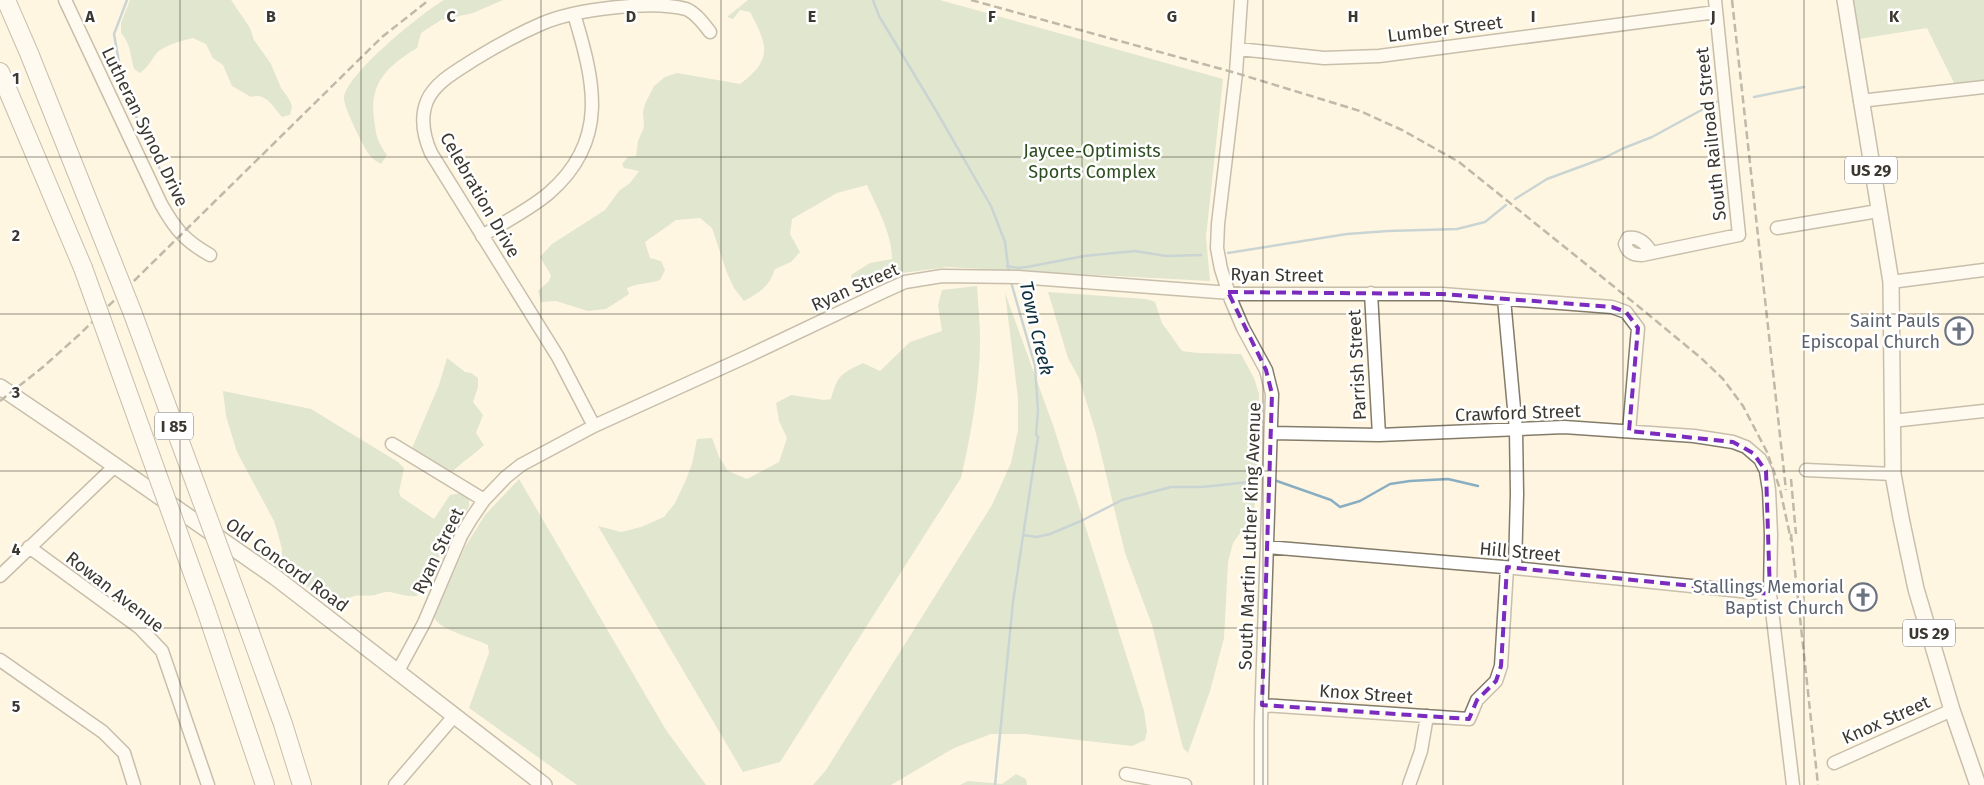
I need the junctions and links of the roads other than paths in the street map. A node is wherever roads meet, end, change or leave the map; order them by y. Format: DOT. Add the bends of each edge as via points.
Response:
graph roads {
  1 [pos="6,0"];
  2 [pos="65,0"];
  3 [pos="1241,0"];
  4 [pos="1845,0"];
  5 [pos="1716,6"];
  6 [pos="574,14"];
  7 [pos="710,32"];
  8 [pos="1238,49"];
  9 [pos="0,72"];
  10 [pos="1984,87"];
  11 [pos="1860,101"];
  12 [pos="1878,211"];
  13 [pos="1778,228"];
  14 [pos="482,236"];
  15 [pos="1650,253"];
  16 [pos="210,256"];
  17 [pos="1984,270"];
  18 [pos="1891,282"];
  19 [pos="1228,292"];
  20 [pos="1371,293"];
  21 [pos="1504,299"];
  22 [pos="0,388"];
  23 [pos="1984,411"];
  24 [pos="1892,421"];
  25 [pos="594,426"];
  26 [pos="1516,430"];
  27 [pos="1629,431"];
  28 [pos="1271,433"];
  29 [pos="1379,435"];
  30 [pos="392,444"];
  31 [pos="115,466"];
  32 [pos="1806,470"];
  33 [pos="1893,474"];
  34 [pos="484,500"];
  35 [pos="1267,546"];
  36 [pos="29,547"];
  37 [pos="1511,568"];
  38 [pos="0,576"];
  39 [pos="1770,594"];
  40 [pos="0,660"];
  41 [pos="398,671"];
  42 [pos="1262,705"];
  43 [pos="1952,710"];
  44 [pos="455,715"];
  45 [pos="1427,716"];
  46 [pos="1834,763"];
  47 [pos="1126,774"];
  48 [pos="134,785"];
  49 [pos="208,785"];
  50 [pos="264,785"];
  51 [pos="302,785"];
  52 [pos="395,785"];
  53 [pos="544,785"];
  54 [pos="1186,785"];
  55 [pos="1261,785"];
  56 [pos="1409,785"];
  57 [pos="1793,785"];
  58 [pos="1978,785"];
  1 -- 51 [label="highway, I 85, bridge" via="133,314 283,724"];
  2 -- 16 [label="street, Lutheran Synod Drive" via="161,204 181,235"];
  3 -- 8 [label="street, South Martin Luther King Avenue"];
  4 -- 11 [label="main road, US 29"];
  5 -- 8 [label="street, Lumber Street" via="1379,56 1324,58"];
  5 -- 15 [label="street, South Railroad Street" via="1739,235"];
  6 -- 7 [label="street, Celebration Drive" via="626,4 674,5 688,9"];
  6 -- 14 [label="street" via="592,81 592,113 587,141 571,169 550,192"];
  6 -- 14 [label="street, Celebration Drive" via="543,23 501,43 454,72 427,101 423,125 431,153"];
  8 -- 19 [label="street, South Martin Luther King Avenue" via="1217,228 1218,254"];
  9 -- 50 [label="highway, I 85, bridge" via="82,268 206,610"];
  10 -- 11 [label="street"];
  11 -- 12 [label="main road, US 29"];
  12 -- 13 [label="street"];
  12 -- 18 [label="main road, US 29"];
  14 -- 25 [label="street, Celebration Drive" via="558,357"];
  17 -- 18 [label="street"];
  18 -- 24 [label="main road, US 29"];
  19 -- 20 [label="street, Ryan Street"];
  19 -- 25 [label="street, Ryan Street" via="1018,277 942,276 905,282"];
  19 -- 28 [label="street, South Martin Luther King Avenue" via="1268,376 1272,398"];
  20 -- 21 [label="street, Ryan Street"];
  20 -- 29 [label="street, Parrish Street"];
  21 -- 26 [label="street"];
  21 -- 27 [label="street, Ryan Street" via="1612,307 1626,312 1638,328"];
  22 -- 31 [label="main road, Old Concord Road"];
  23 -- 24 [label="street"];
  24 -- 33 [label="main road, US 29"];
  25 -- 34 [label="street, Ryan Street" via="521,465"];
  26 -- 27 [label="street, Crawford Street" via="1564,427"];
  26 -- 29 [label="street, Crawford Street"];
  26 -- 37 [label="street" via="1517,494"];
  27 -- 39 [label="street, Crawford Street" via="1733,442 1746,447 1760,459 1770,490"];
  28 -- 29 [label="street, Crawford Street"];
  28 -- 35 [label="street, South Martin Luther King Avenue"];
  30 -- 34 [label="street"];
  31 -- 36 [label="street"];
  31 -- 41 [label="main road, Old Concord Road" via="274,577"];
  32 -- 33 [label="street"];
  33 -- 43 [label="main road, US 29" via="1916,589"];
  34 -- 41 [label="street, Ryan Street" via="461,536 424,623"];
  35 -- 37 [label="street, Hill Street"];
  35 -- 42 [label="street, South Martin Luther King Avenue"];
  36 -- 38 [label="street"];
  36 -- 49 [label="street, Rowan Avenue" via="140,628 162,651"];
  37 -- 39 [label="street, Hill Street"];
  37 -- 45 [label="street, Knox Street" via="1501,666 1496,681 1477,700 1468,720"];
  39 -- 57 [label="street"];
  40 -- 48 [label="street" via="103,732 124,753"];
  41 -- 44 [label="main road, Old Concord Road"];
  42 -- 45 [label="street, Knox Street"];
  42 -- 55 [label="street, South Martin Luther King Avenue"];
  43 -- 46 [label="street, Knox Street"];
  43 -- 58 [label="main road, US 29"];
  44 -- 52 [label="street"];
  44 -- 53 [label="main road, Old Concord Road"];
  45 -- 56 [label="street" via="1421,751"];
  47 -- 54 [label="street"];
}
